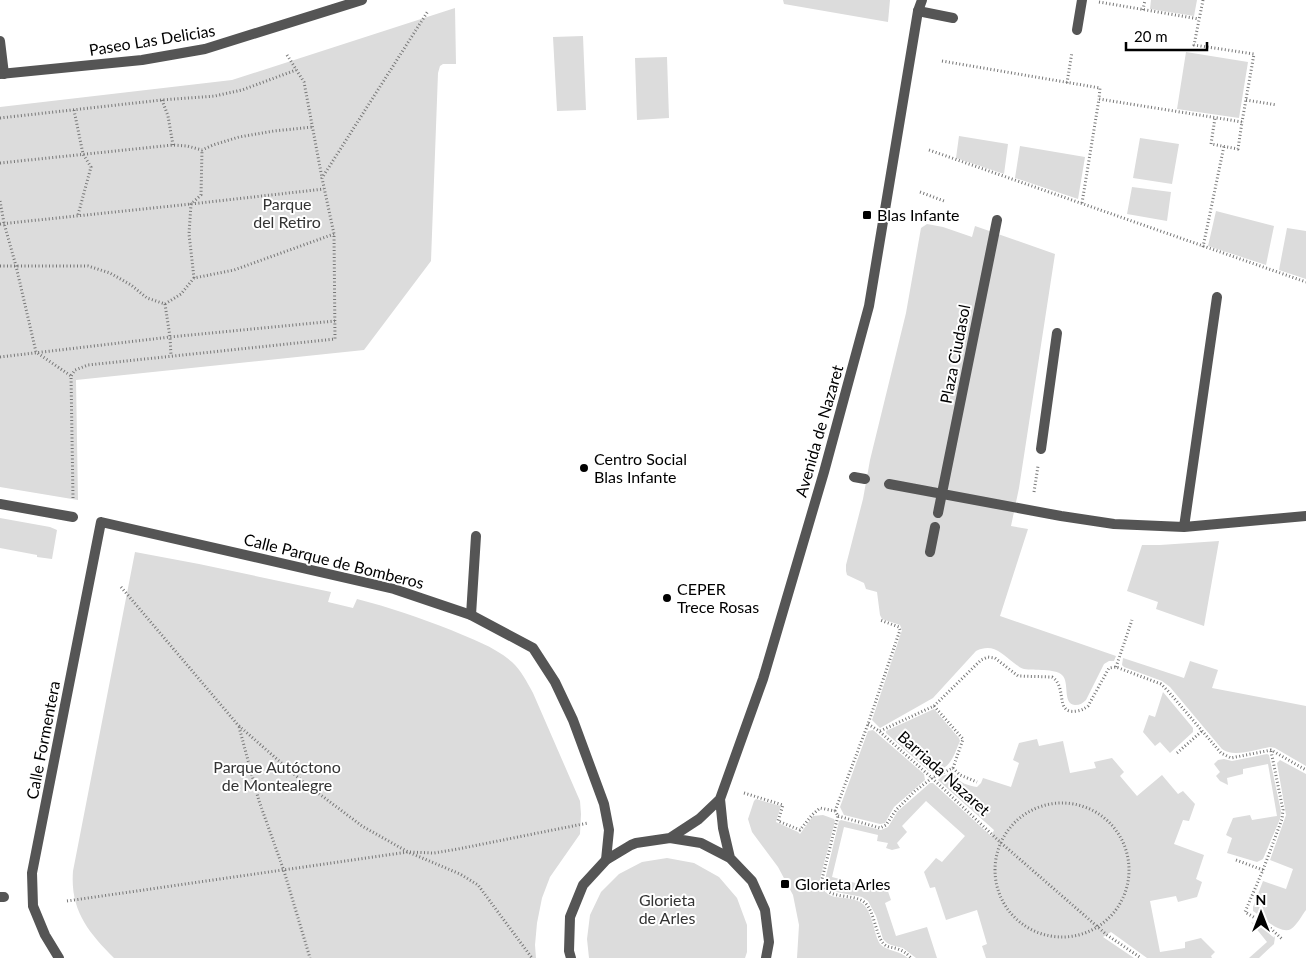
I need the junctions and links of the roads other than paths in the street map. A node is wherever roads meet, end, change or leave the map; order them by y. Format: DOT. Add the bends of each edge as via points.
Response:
graph roads {
  1 [pos="362,0"];
  2 [pos="917,0"];
  3 [pos="922,0"];
  4 [pos="1082,0"];
  5 [pos="918,11"];
  6 [pos="953,18"];
  7 [pos="1077,30"];
  8 [pos="0,41"];
  9 [pos="2,74"];
  10 [pos="998,220"];
  11 [pos="1217,297"];
  12 [pos="1057,333"];
  13 [pos="1041,449"];
  14 [pos="854,477"];
  15 [pos="865,480"];
  16 [pos="889,484"];
  17 [pos="942,494"];
  18 [pos="0,504"];
  19 [pos="938,513"];
  20 [pos="1306,516"];
  21 [pos="73,517"];
  22 [pos="101,522"];
  23 [pos="1184,526"];
  24 [pos="935,527"];
  25 [pos="476,536"];
  26 [pos="930,552"];
  27 [pos="471,615"];
  28 [pos="720,799"];
  29 [pos="670,838"];
  30 [pos="730,858"];
  31 [pos="606,860"];
  32 [pos="59,958"];
  33 [pos="571,958"];
  34 [pos="766,958"];
  1 -- 9 [label="street, Paseo Las Delicias" via="205,50 142,60"];
  2 -- 5 [label="street"];
  3 -- 5 [label="street, Avenida de Nazaret"];
  4 -- 7 [label="street"];
  5 -- 6 [label="street"];
  5 -- 28 [label="street, Avenida de Nazaret" via="869,306 766,670"];
  8 -- 9 [label="street"];
  10 -- 17 [label="street, Plaza Ciudasol"];
  11 -- 23 [label="street"];
  12 -- 13 [label="street"];
  14 -- 15 [label="street"];
  16 -- 17 [label="street"];
  17 -- 19 [label="street, Plaza Ciudasol"];
  17 -- 23 [label="street" via="1114,524"];
  18 -- 21 [label="street"];
  20 -- 23 [label="street"];
  22 -- 27 [label="street, Calle Parque de Bomberos" via="394,589"];
  22 -- 32 [label="street, Calle Formentera" via="32,873 34,906 45,935"];
  24 -- 26 [label="street"];
  25 -- 27 [label="street"];
  27 -- 31 [label="street, Calle Parque de Bomberos" via="534,648 555,682 573,720 604,804 608,830"];
  28 -- 29 [label="street, Avenida de Nazaret" via="699,819"];
  28 -- 30 [label="street" via="722,828"];
  29 -- 30 [label="street" via="701,843"];
  29 -- 31 [label="street" via="636,843"];
  30 -- 34 [label="street" via="752,881 766,910 770,942"];
  31 -- 33 [label="street" via="583,885 570,917"];
}
